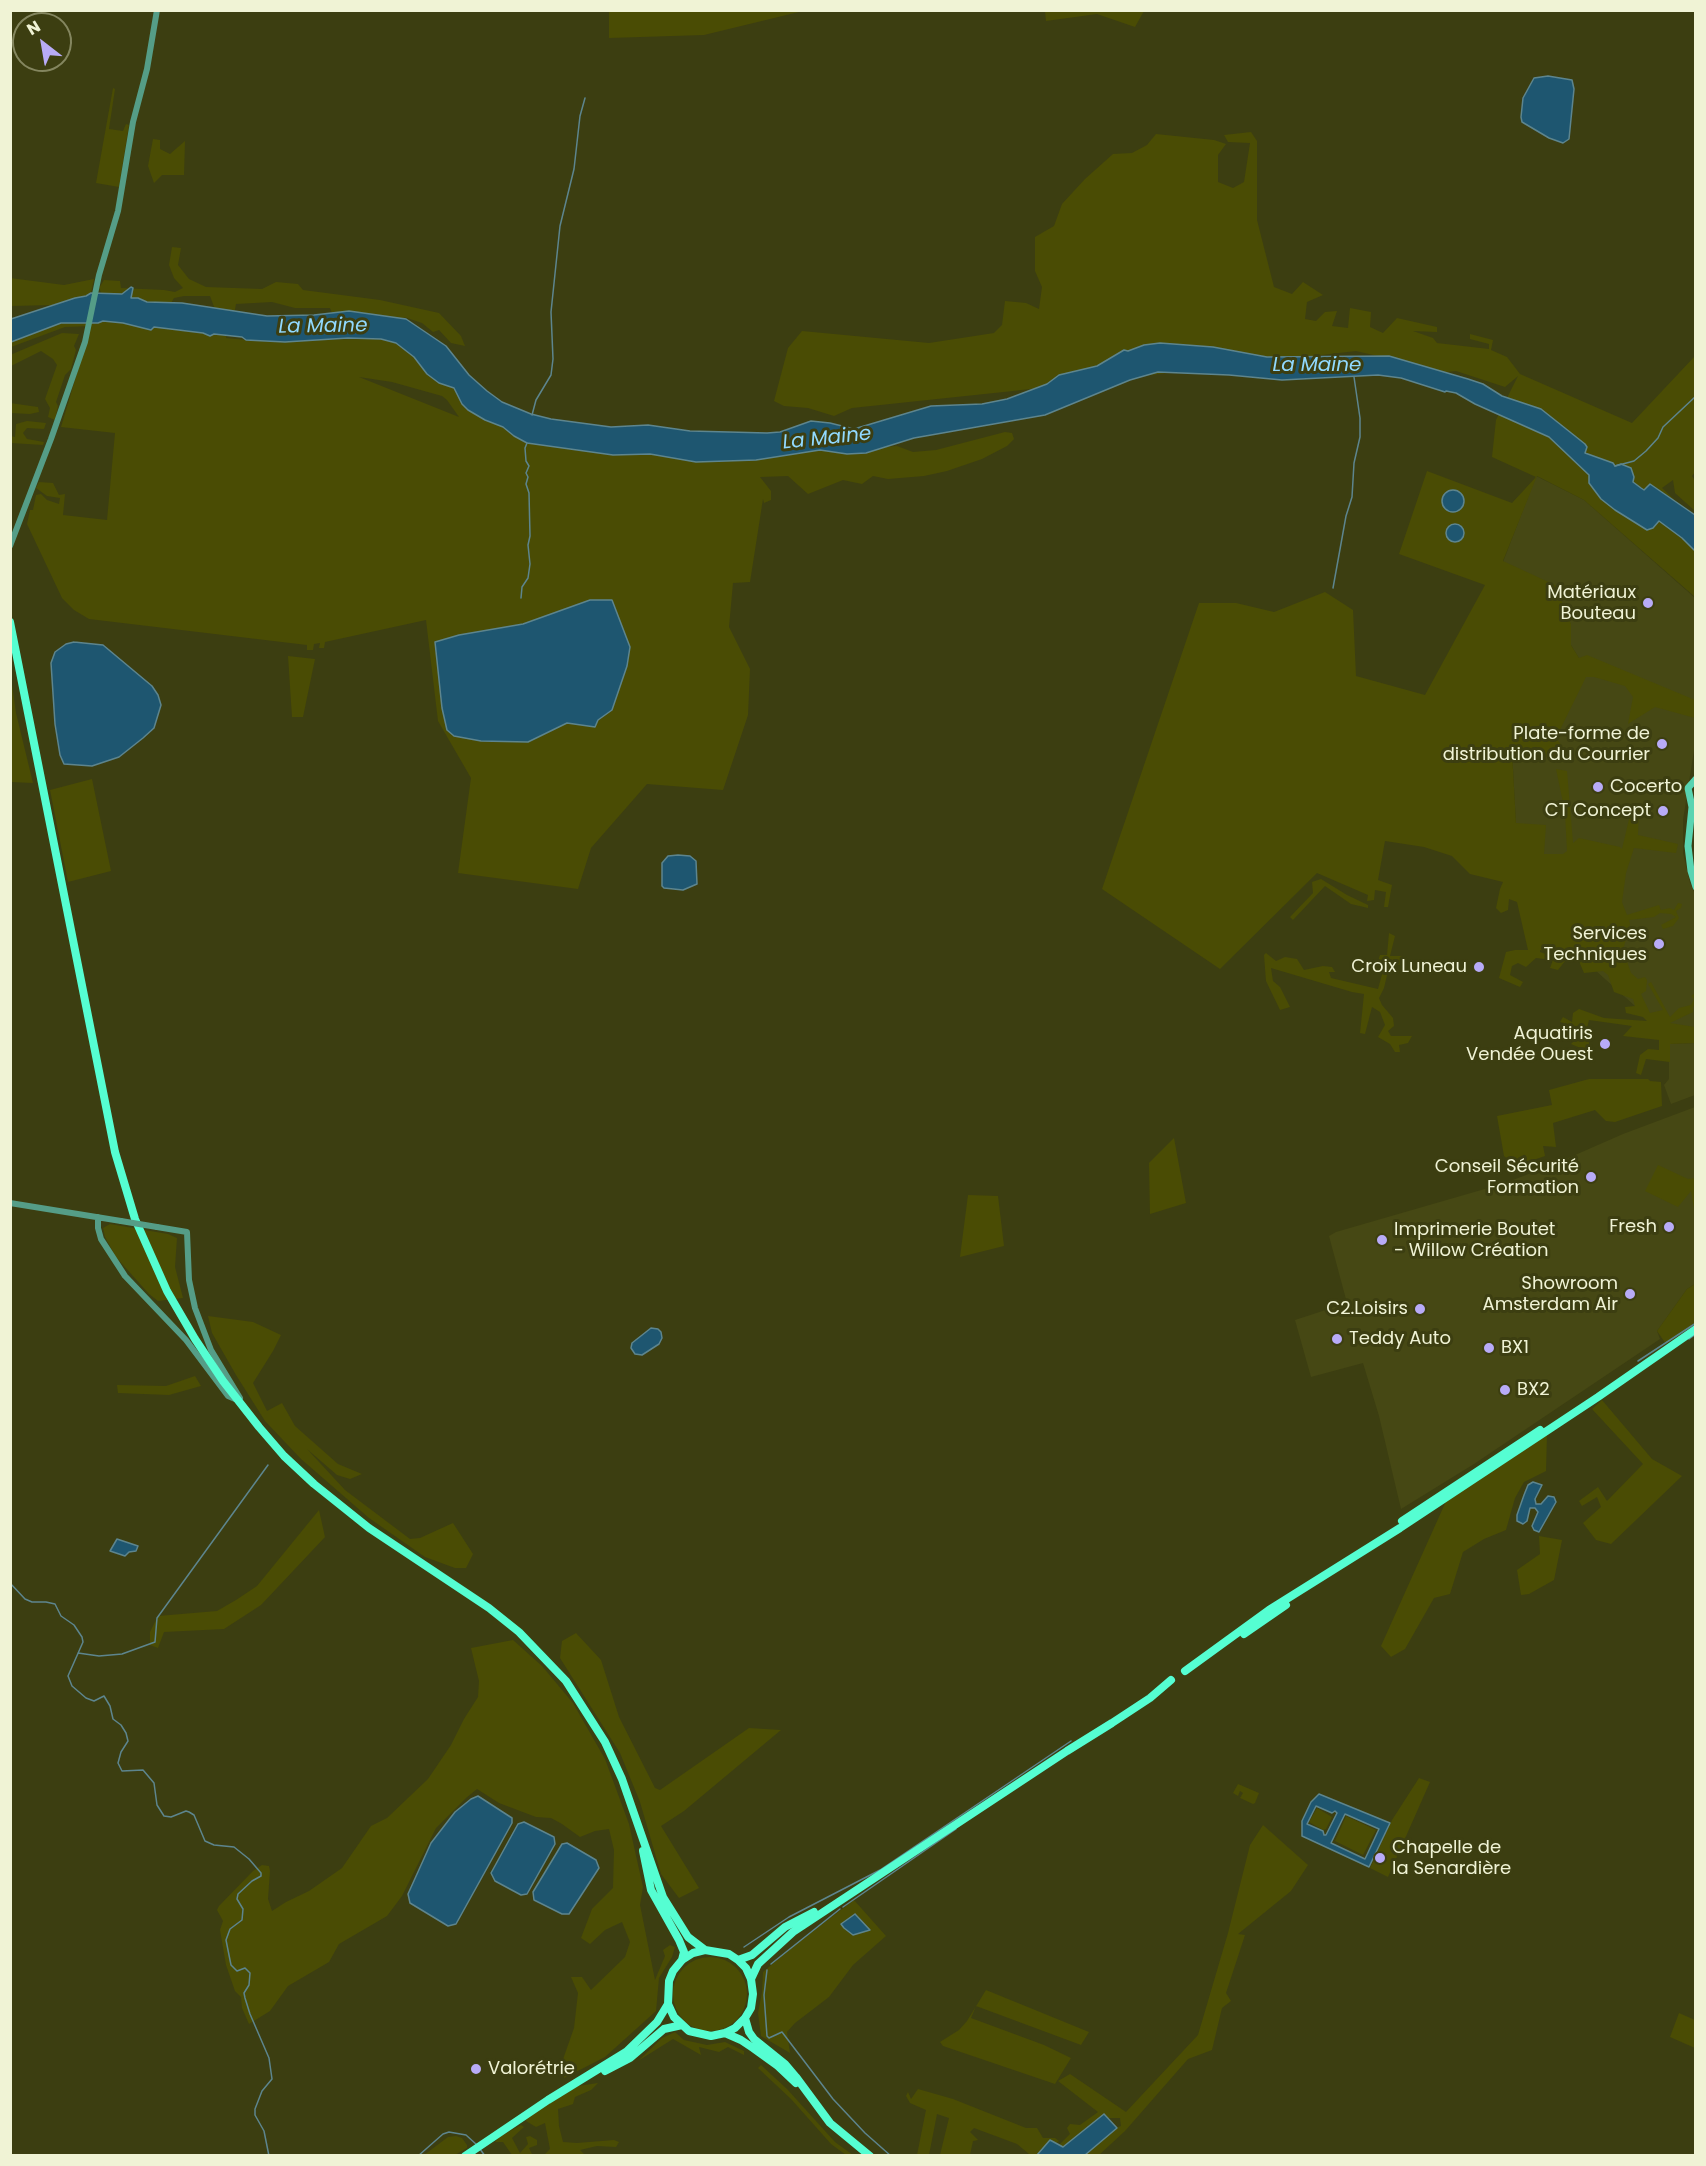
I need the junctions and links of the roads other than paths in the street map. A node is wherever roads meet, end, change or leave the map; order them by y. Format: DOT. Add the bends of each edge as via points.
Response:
graph roads {
  1 [pos="157,10"];
  2 [pos="11,543"];
  3 [pos="10,622"];
  4 [pos="1695,781"];
  5 [pos="1693,794"];
  6 [pos="1694,803"];
  7 [pos="1695,887"];
  8 [pos="10,1203"];
  9 [pos="98,1217"];
  10 [pos="1695,1329"];
  11 [pos="235,1399"];
  12 [pos="244,1410"];
  13 [pos="638,1823"];
  14 [pos="848,1896"];
  15 [pos="705,1950"];
  16 [pos="682,1960"];
  17 [pos="738,1960"];
  18 [pos="751,1979"];
  19 [pos="668,2004"];
  20 [pos="745,2018"];
  21 [pos="682,2025"];
  22 [pos="725,2033"];
  23 [pos="584,2079"];
  24 [pos="821,2111"];
  25 [pos="465,2156"];
  26 [pos="870,2156"];
  1 -- 2 [label="street" via="120,203 89,326"];
  3 -- 11 [label="main road" via="121,1174 139,1229 167,1291"];
  4 -- 5 [label="main road" via="1688,788"];
  5 -- 6 [label="main road"];
  6 -- 7 [label="main road" via="1688,854"];
  8 -- 9 [label="street"];
  9 -- 11 [label="street" via="101,1239 125,1276 186,1340 228,1396"];
  9 -- 12 [label="street, bridge" via="187,1232 189,1280 202,1329"];
  10 -- 14 [label="main road" via="1509,1457 1269,1610 1185,1671"];
  11 -- 12 [label="main road"];
  12 -- 13 [label="main road" via="284,1456 350,1515 489,1608 548,1661 573,1690 606,1742"];
  13 -- 15 [label="main road" via="663,1896 688,1937"];
  13 -- 16 [label="main road" via="651,1890 679,1940 684,1952"];
  14 -- 17 [label="main road" via="794,1922 752,1955"];
  14 -- 18 [label="main road" via="785,1938 758,1965"];
  15 -- 16 [label="main road"];
  15 -- 17 [label="main road" via="729,1954"];
  16 -- 19 [label="main road" via="669,1982"];
  17 -- 18 [label="main road"];
  18 -- 20 [label="main road" via="751,2008"];
  19 -- 21 [label="main road"];
  19 -- 23 [label="main road" via="636,2044"];
  20 -- 22 [label="main road"];
  20 -- 24 [label="main road" via="754,2039 785,2064"];
  21 -- 22 [label="main road" via="700,2035"];
  21 -- 23 [label="main road" via="664,2029 630,2058"];
  22 -- 24 [label="main road" via="778,2066"];
  23 -- 25 [label="main road"];
  24 -- 26 [label="main road"];
}
